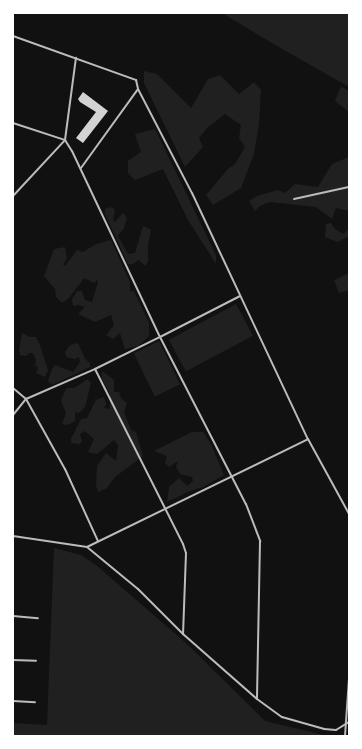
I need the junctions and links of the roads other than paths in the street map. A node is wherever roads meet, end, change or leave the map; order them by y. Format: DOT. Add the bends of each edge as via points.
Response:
graph roads {
  1 [pos="13,36"];
  2 [pos="76,58"];
  3 [pos="138,89"];
  4 [pos="13,123"];
  5 [pos="65,140"];
  6 [pos="80,168"];
  7 [pos="349,187"];
  8 [pos="13,196"];
  9 [pos="294,199"];
  10 [pos="240,296"];
  11 [pos="160,337"];
  12 [pos="95,369"];
  13 [pos="13,388"];
  14 [pos="26,399"];
  15 [pos="13,415"];
  16 [pos="308,439"];
  17 [pos="232,476"];
  18 [pos="164,508"];
  19 [pos="349,514"];
  20 [pos="13,536"];
  21 [pos="98,541"];
  22 [pos="87,547"];
  23 [pos="13,616"];
  24 [pos="38,618"];
  25 [pos="182,634"];
  26 [pos="13,660"];
  27 [pos="36,661"];
  28 [pos="349,679"];
  29 [pos="257,699"];
  30 [pos="13,701"];
  31 [pos="35,702"];
  32 [pos="349,722"];
  33 [pos="346,723"];
  34 [pos="344,736"];
  1 -- 2 [label="street"];
  2 -- 3 [label="street" via="133,78"];
  2 -- 5 [label="street"];
  3 -- 6 [label="street"];
  3 -- 10 [label="street" via="192,193"];
  4 -- 5 [label="street"];
  5 -- 6 [label="street"];
  5 -- 8 [label="street"];
  6 -- 11 [label="street"];
  7 -- 9 [label="street"];
  10 -- 11 [label="street"];
  10 -- 16 [label="street"];
  11 -- 12 [label="street"];
  11 -- 17 [label="street"];
  12 -- 14 [label="street"];
  12 -- 18 [label="street"];
  13 -- 14 [label="street"];
  14 -- 15 [label="street"];
  14 -- 21 [label="street" via="65,469"];
  16 -- 17 [label="street"];
  16 -- 19 [label="street"];
  17 -- 18 [label="street"];
  17 -- 29 [label="street" via="254,522 260,541"];
  18 -- 21 [label="street"];
  18 -- 25 [label="street" via="186,553"];
  20 -- 22 [label="street"];
  21 -- 22 [label="street"];
  22 -- 25 [label="street" via="138,589"];
  23 -- 24 [label="street"];
  25 -- 29 [label="street"];
  26 -- 27 [label="street"];
  28 -- 33 [label="street"];
  29 -- 33 [label="street" via="282,717 324,730 336,730"];
  30 -- 31 [label="street"];
  32 -- 33 [label="street"];
  33 -- 34 [label="street"];
}
